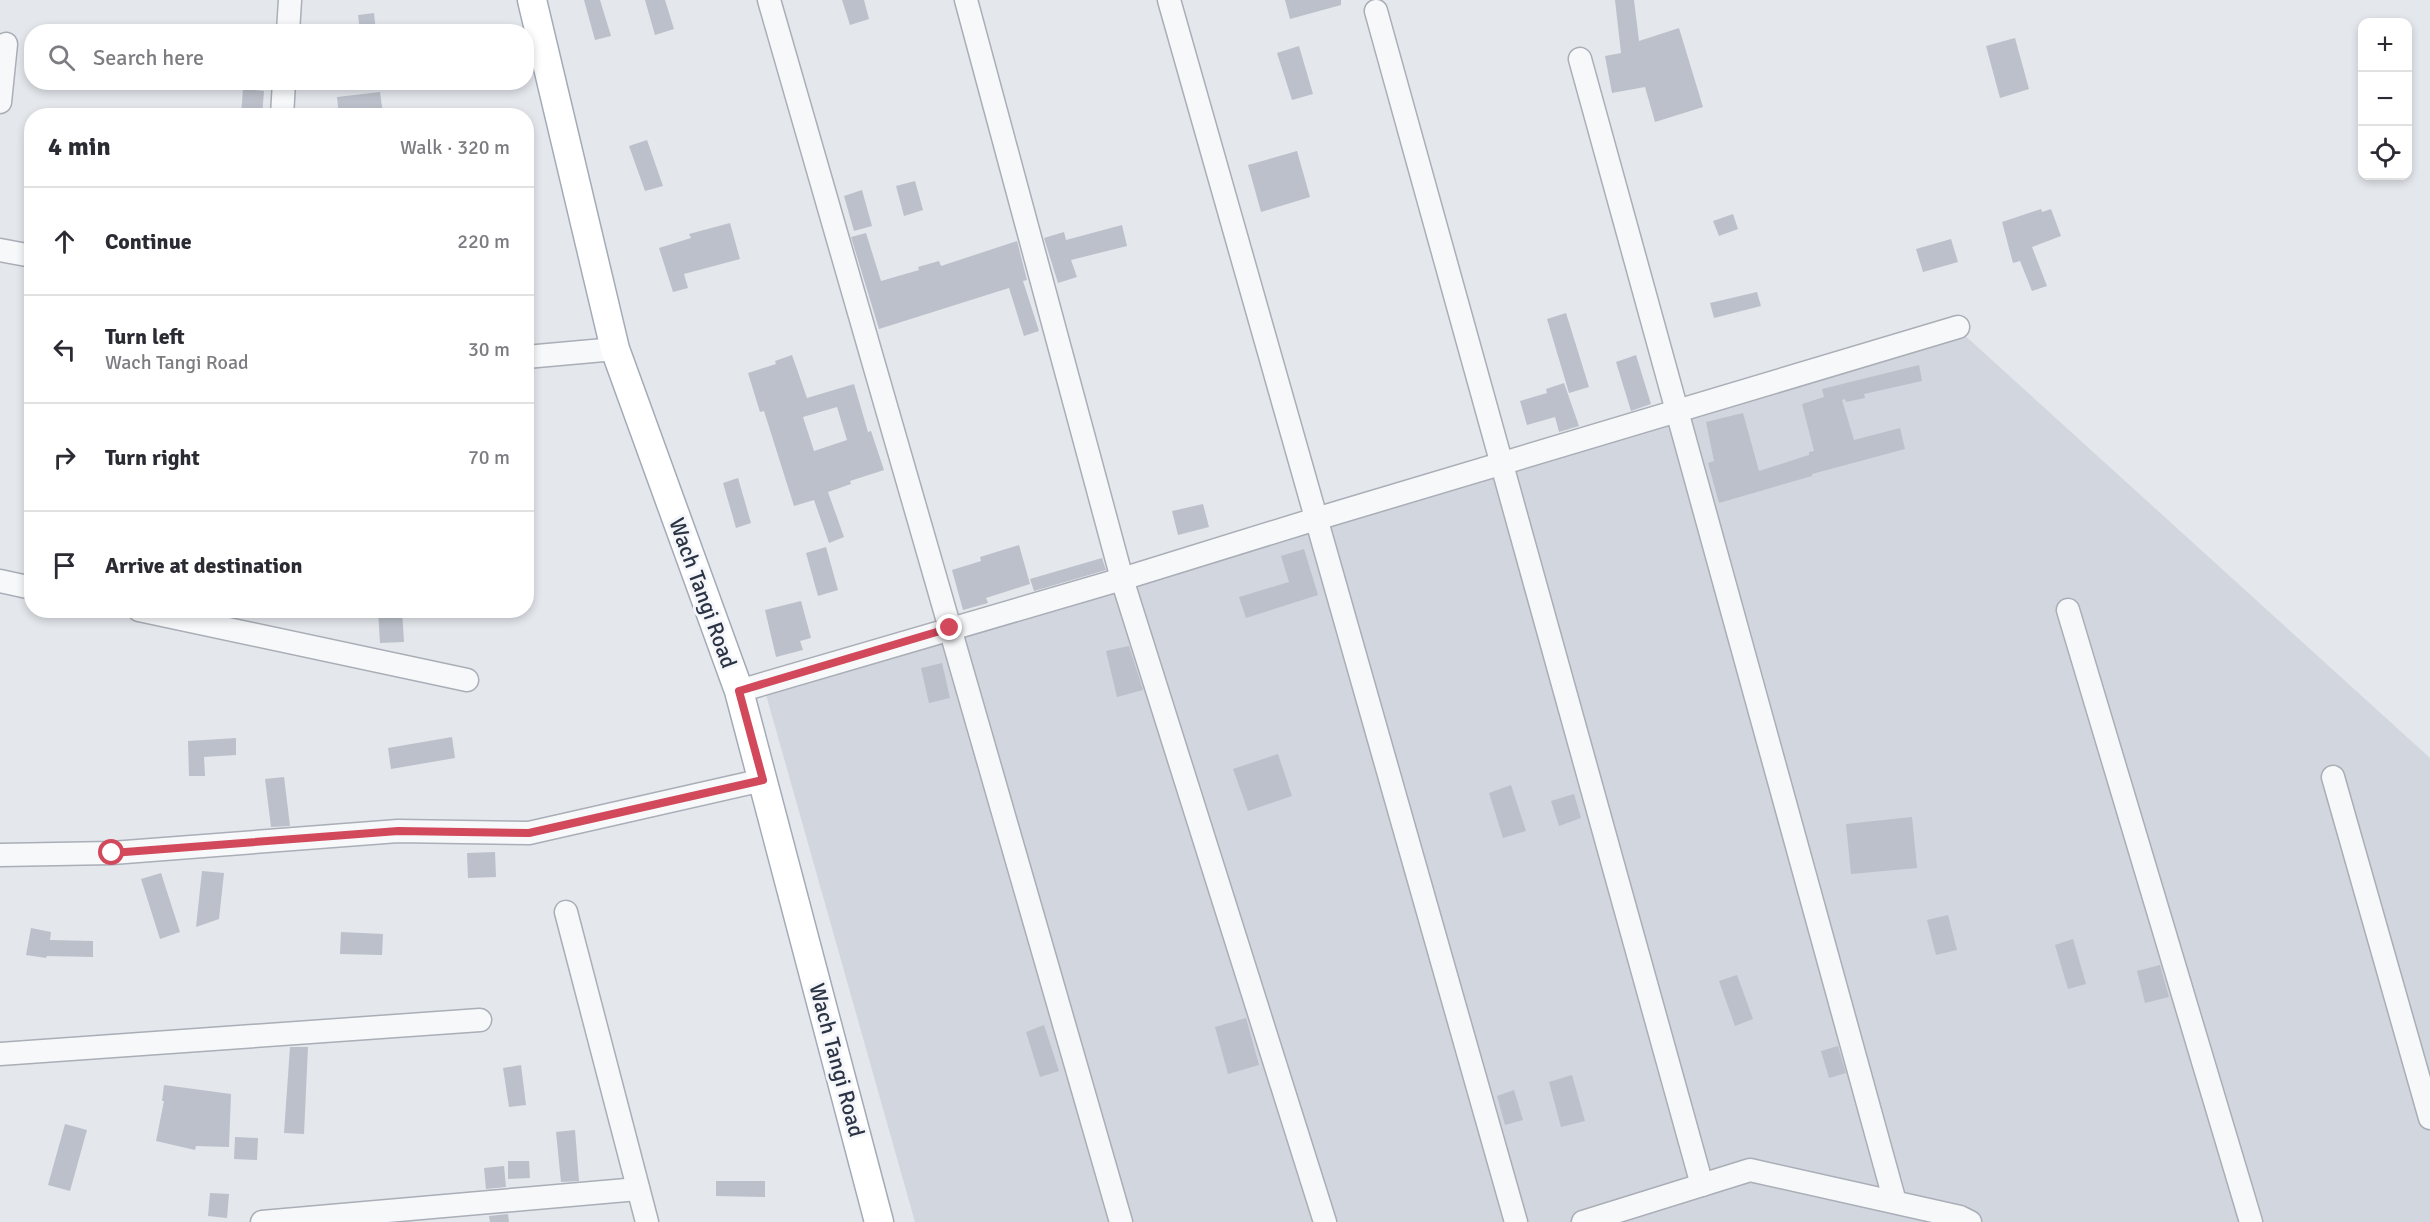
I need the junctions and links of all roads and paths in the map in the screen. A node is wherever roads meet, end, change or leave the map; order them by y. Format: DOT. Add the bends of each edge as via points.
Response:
graph roads {
  1 [pos="290,0"];
  2 [pos="532,0"];
  3 [pos="769,0"];
  4 [pos="966,0"];
  5 [pos="1169,0"];
  6 [pos="1376,11"];
  7 [pos="288,24"];
  8 [pos="6,44"];
  9 [pos="1580,58"];
  10 [pos="284,90"];
  11 [pos="0,102"];
  12 [pos="282,108"];
  13 [pos="0,249"];
  14 [pos="24,254"];
  15 [pos="1958,327"];
  16 [pos="615,349"];
  17 [pos="534,356"];
  18 [pos="1677,411"];
  19 [pos="1501,463"];
  20 [pos="1316,519"];
  21 [pos="1122,579"];
  22 [pos="0,581"];
  23 [pos="24,586"];
  24 [pos="2068,610"];
  25 [pos="176,618"];
  26 [pos="950,628"];
  27 [pos="467,680"];
  28 [pos="739,691"];
  29 [pos="2333,777"];
  30 [pos="763,780"];
  31 [pos="0,855"];
  32 [pos="566,912"];
  33 [pos="480,1020"];
  34 [pos="0,1054"];
  35 [pos="2430,1118"];
  36 [pos="1702,1185"];
  37 [pos="638,1189"];
  38 [pos="1894,1202"];
  39 [pos="262,1222"];
  40 [pos="647,1222"];
  41 [pos="879,1222"];
  42 [pos="1121,1222"];
  43 [pos="1325,1222"];
  44 [pos="1516,1222"];
  45 [pos="1583,1222"];
  46 [pos="1970,1222"];
  47 [pos="2251,1222"];
  1 -- 7 [label="street"];
  2 -- 16 [label="main road, Wach Tangi Road"];
  3 -- 26 [label="street"];
  4 -- 21 [label="street"];
  5 -- 20 [label="street"];
  6 -- 19 [label="street"];
  8 -- 11 [label="street"];
  9 -- 18 [label="street"];
  10 -- 12 [label="street"];
  13 -- 14 [label="street"];
  15 -- 18 [label="street"];
  16 -- 17 [label="street"];
  16 -- 28 [label="main road, Wach Tangi Road"];
  18 -- 19 [label="street"];
  18 -- 38 [label="street"];
  19 -- 20 [label="street"];
  19 -- 36 [label="street"];
  20 -- 21 [label="street"];
  20 -- 44 [label="street"];
  21 -- 26 [label="street"];
  21 -- 43 [label="street"];
  22 -- 23 [label="street"];
  24 -- 47 [label="street"];
  25 -- 27 [label="street"];
  26 -- 28 [label="street"];
  26 -- 42 [label="street"];
  28 -- 30 [label="main road, Wach Tangi Road"];
  29 -- 35 [label="street"];
  30 -- 31 [label="street" via="529,833 398,831 112,853"];
  30 -- 41 [label="main road, Wach Tangi Road"];
  32 -- 37 [label="street"];
  33 -- 34 [label="street"];
  36 -- 38 [label="street" via="1750,1170"];
  36 -- 45 [label="street"];
  37 -- 39 [label="street"];
  37 -- 40 [label="street"];
  38 -- 46 [label="street"];
}
